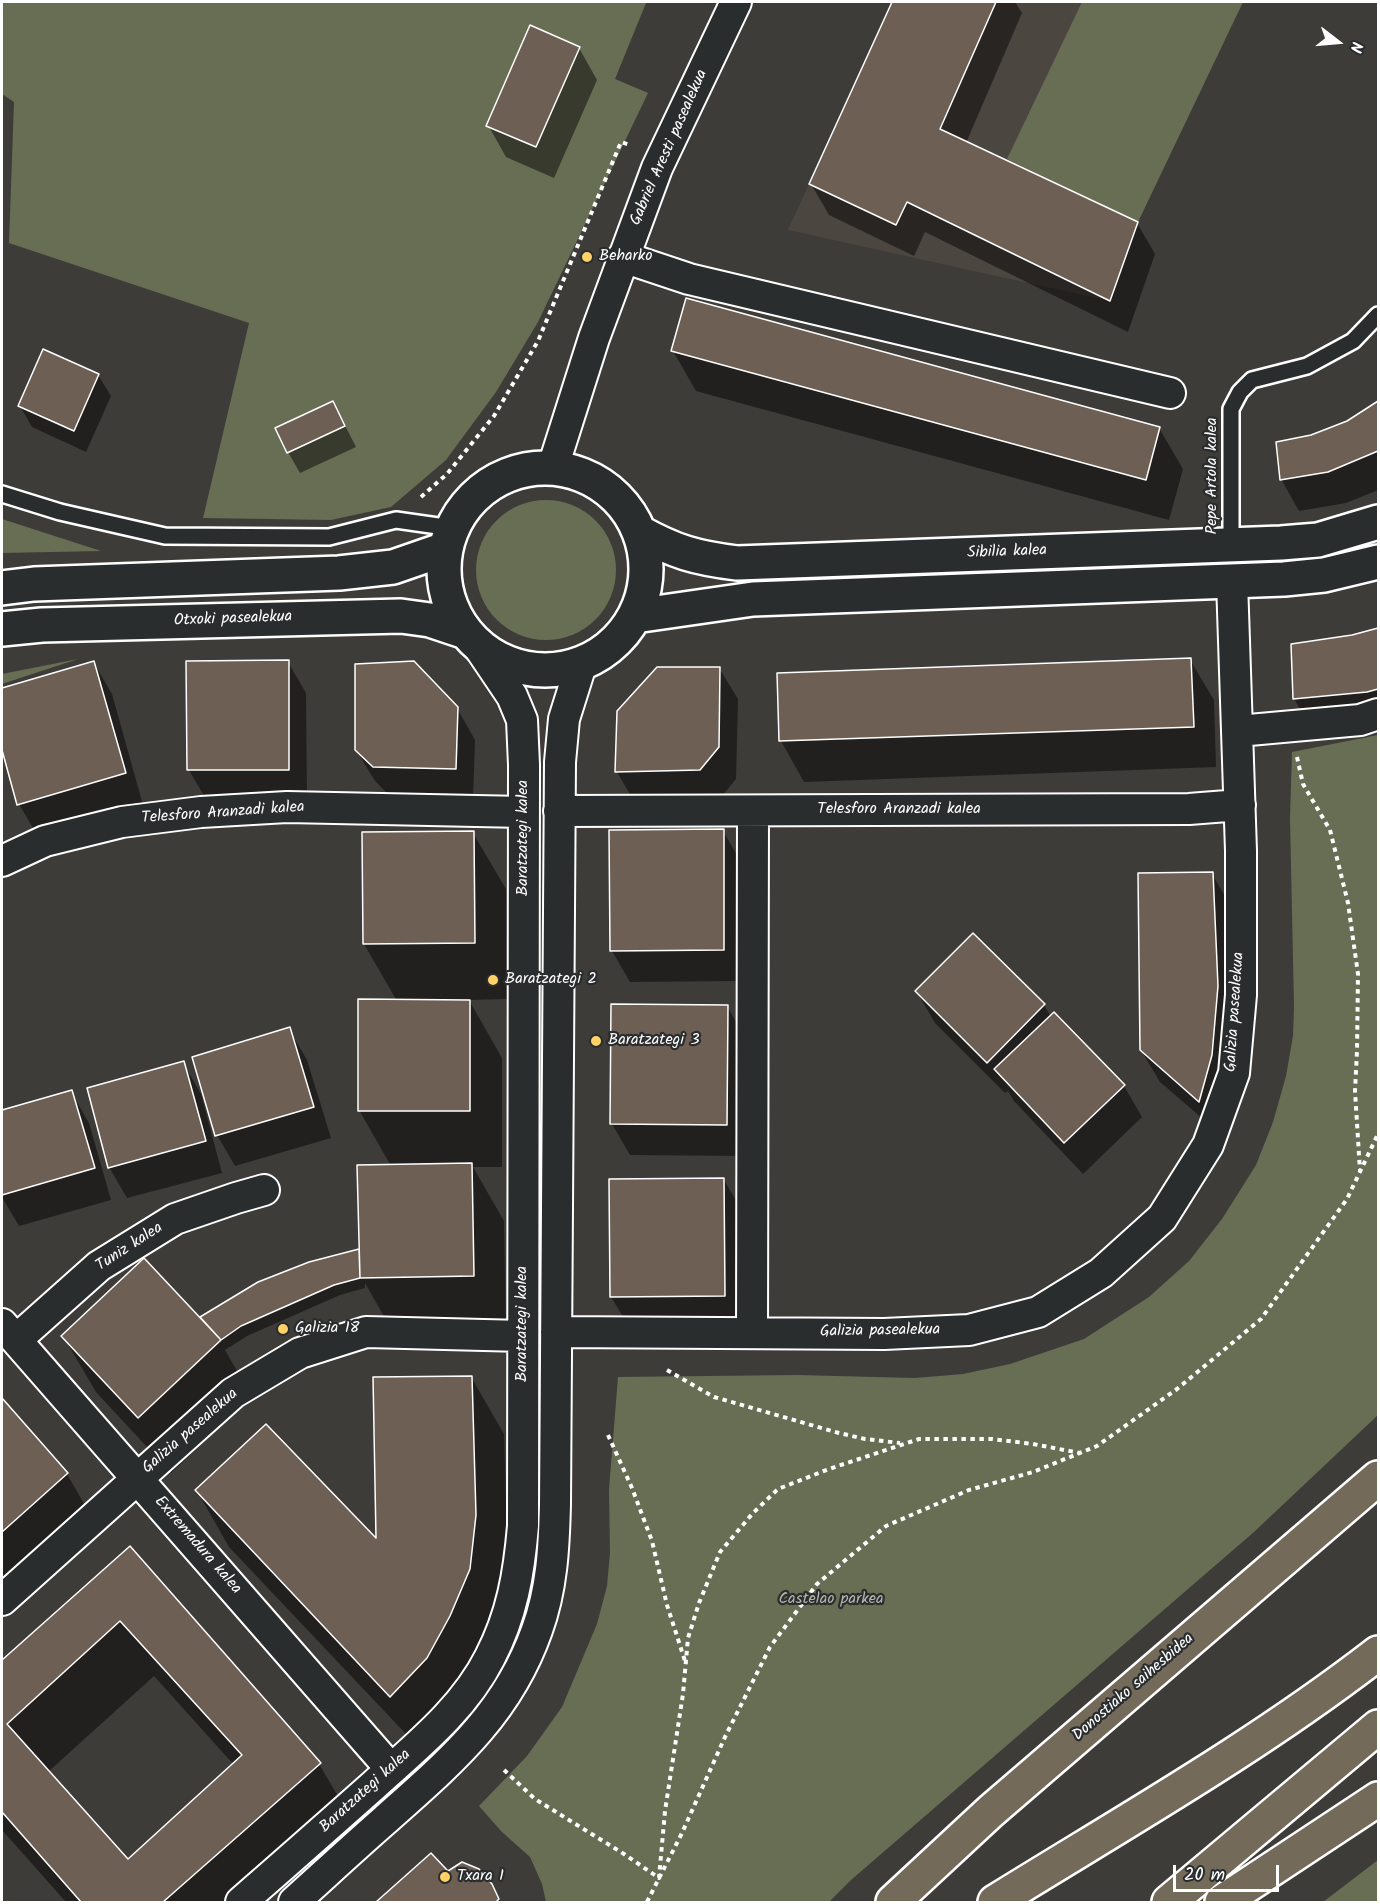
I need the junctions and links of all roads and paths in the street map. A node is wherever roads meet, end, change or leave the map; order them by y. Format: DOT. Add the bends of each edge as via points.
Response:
graph roads {
  1 [pos="736,2"];
  2 [pos="637,147"];
  3 [pos="624,257"];
  4 [pos="1378,315"];
  5 [pos="1170,393"];
  6 [pos="553,467"];
  7 [pos="2,494"];
  8 [pos="396,520"];
  9 [pos="1378,522"];
  10 [pos="639,532"];
  11 [pos="449,538"];
  12 [pos="1231,545"];
  13 [pos="1378,562"];
  14 [pos="1232,581"];
  15 [pos="2,588"];
  16 [pos="635,616"];
  17 [pos="2,629"];
  18 [pos="471,639"];
  19 [pos="581,665"];
  20 [pos="1378,714"];
  21 [pos="1238,731"];
  22 [pos="1297,757"];
  23 [pos="1240,805"];
  24 [pos="559,811"];
  25 [pos="753,811"];
  26 [pos="524,812"];
  27 [pos="2,861"];
  28 [pos="1378,1134"];
  29 [pos="1360,1172"];
  30 [pos="264,1190"];
  31 [pos="9,1332"];
  32 [pos="556,1332"];
  33 [pos="752,1333"];
  34 [pos="523,1336"];
  35 [pos="668,1370"];
  36 [pos="608,1435"];
  37 [pos="904,1443"];
  38 [pos="1081,1453"];
  39 [pos="1378,1478"];
  40 [pos="138,1479"];
  41 [pos="554,1545"];
  42 [pos="2,1600"];
  43 [pos="1378,1653"];
  44 [pos="686,1664"];
  45 [pos="1378,1727"];
  46 [pos="391,1769"];
  47 [pos="504,1770"];
  48 [pos="1378,1799"];
  49 [pos="660,1878"];
  50 [pos="241,1902"];
  51 [pos="294,1902"];
  52 [pos="647,1902"];
  53 [pos="893,1902"];
  54 [pos="995,1902"];
  55 [pos="1169,1902"];
  56 [pos="1222,1902"];
  1 -- 3 [label="street, Gabriel Aresti pasealekua" via="657,168"];
  2 -- 8 [label="path" via="621,142 538,341 494,416 447,474"];
  3 -- 5 [label="street" via="689,279"];
  3 -- 6 [label="street, Gabriel Aresti pasealekua"];
  4 -- 12 [label="lane, Pepe Artola kalea" via="1353,341 1307,366 1252,380 1240,392 1231,409"];
  6 -- 10 [label="main road" via="600,483 629,510"];
  6 -- 11 [label="main road" via="512,473 489,484 463,509"];
  7 -- 8 [label="lane" via="165,536 329,537"];
  8 -- 11 [label="lane"];
  9 -- 12 [label="main road, Sibilia kalea" via="1318,540"];
  10 -- 12 [label="main road, Sibilia kalea" via="680,552 736,563"];
  10 -- 16 [label="main road" via="646,558 645,587"];
  11 -- 15 [label="main road" via="393,567 339,573"];
  11 -- 18 [label="main road" via="443,578 450,605"];
  13 -- 14 [label="main road" via="1324,575"];
  14 -- 16 [label="main road" via="753,599"];
  14 -- 21 [label="street, Galizia pasealekua"];
  16 -- 19 [label="main road" via="615,643"];
  17 -- 18 [label="main road, Otxoki pasealekua" via="401,616 430,620"];
  18 -- 19 [label="main road" via="507,664 535,670 566,670"];
  18 -- 26 [label="street, Baratzategi kalea" via="512,696 522,720"];
  19 -- 24 [label="street, Baratzategi kalea" via="564,719"];
  20 -- 21 [label="street" via="1360,720"];
  21 -- 23 [label="street, Galizia pasealekua"];
  22 -- 29 [label="path" via="1303,784 1330,830 1348,903 1358,974 1355,1091"];
  23 -- 25 [label="street, Telesforo Aranzadi kalea" via="1189,809"];
  23 -- 33 [label="street, Galizia pasealekua" via="1241,995 1234,1073 1208,1145 1162,1218 1101,1273 1038,1312 969,1330"];
  24 -- 25 [label="street, Telesforo Aranzadi kalea"];
  24 -- 32 [label="street, Baratzategi kalea"];
  25 -- 33 [label="street"];
  26 -- 27 [label="street, Telesforo Aranzadi kalea" via="287,807 201,812 122,822 56,838"];
  26 -- 34 [label="street, Baratzategi kalea"];
  28 -- 29 [label="path"];
  29 -- 38 [label="path" via="1347,1199 1262,1319 1177,1389 1097,1446"];
  30 -- 31 [label="street, Tuniz kalea" via="175,1220 99,1266"];
  31 -- 40 [label="street, Extremadura kalea"];
  32 -- 33 [label="street, Galizia pasealekua"];
  32 -- 41 [label="street, Baratzategi kalea"];
  34 -- 40 [label="street, Galizia pasealekua" via="366,1332 300,1353 233,1393"];
  34 -- 41 [label="street" via="535,1345 540,1359 543,1522"];
  34 -- 46 [label="street, Baratzategi kalea" via="523,1526 508,1614 490,1658 465,1696 434,1731"];
  35 -- 37 [label="path" via="714,1397 847,1435"];
  36 -- 44 [label="path" via="652,1541"];
  37 -- 38 [label="path" via="919,1439 992,1439"];
  37 -- 44 [label="path" via="778,1489 753,1513 720,1552 688,1638"];
  38 -- 49 [label="path" via="969,1490 886,1526 817,1584 770,1647"];
  39 -- 53 [label="highway, Donostiako saihesbidea" via="991,1811"];
  40 -- 42 [label="street, Galizia pasealekua"];
  40 -- 46 [label="street, Extremadura kalea"];
  41 -- 51 [label="street, Baratzategi kalea" via="550,1584 537,1630 518,1674 494,1713 462,1750"];
  43 -- 54 [label="highway" via="1336,1686 1229,1756"];
  44 -- 49 [label="path" via="665,1811"];
  45 -- 55 [label="highway"];
  46 -- 50 [label="street, Baratzategi kalea"];
  47 -- 49 [label="path" via="535,1799"];
  48 -- 56 [label="highway"];
  49 -- 52 [label="path"];
}
